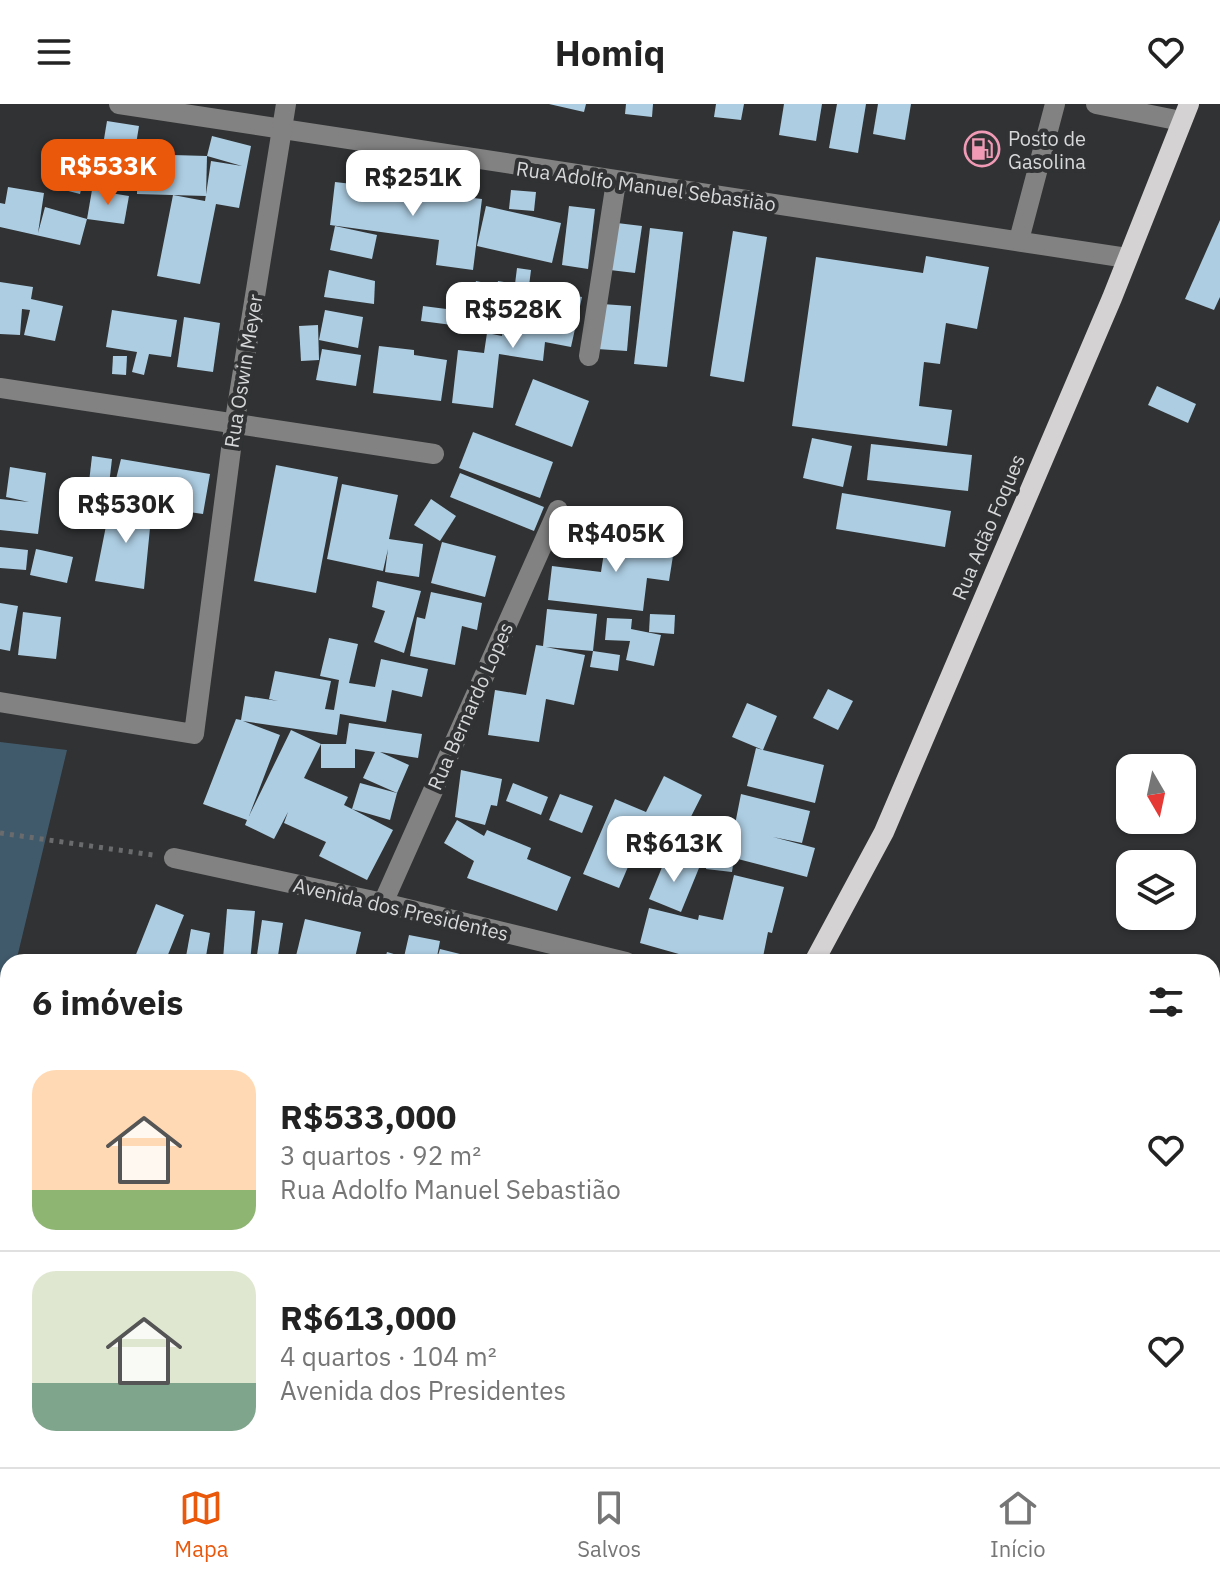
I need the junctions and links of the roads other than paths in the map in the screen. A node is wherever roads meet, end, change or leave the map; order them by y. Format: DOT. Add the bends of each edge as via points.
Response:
graph roads {
  1 [pos="119,104"];
  2 [pos="286,104"];
  3 [pos="1055,104"];
  4 [pos="1096,104"];
  5 [pos="1185,112"];
  6 [pos="282,130"];
  7 [pos="616,182"];
  8 [pos="1019,240"];
  9 [pos="1127,258"];
  10 [pos="589,356"];
  11 [pos="0,388"];
  12 [pos="234,426"];
  13 [pos="434,454"];
  14 [pos="558,510"];
  15 [pos="0,702"];
  16 [pos="174,858"];
  17 [pos="383,903"];
  18 [pos="593,954"];
  19 [pos="818,954"];
  1 -- 6 [label="street, Rua Adolfo Manuel Sebastião"];
  2 -- 6 [label="street, Rua Oswin Meyer"];
  3 -- 8 [label="street"];
  4 -- 5 [label="street"];
  5 -- 9 [label="main road, Rua Adão Foques"];
  6 -- 7 [label="street, Rua Adolfo Manuel Sebastião"];
  6 -- 12 [label="street, Rua Oswin Meyer"];
  7 -- 8 [label="street, Rua Adolfo Manuel Sebastião"];
  7 -- 10 [label="street"];
  8 -- 9 [label="street, Rua Adolfo Manuel Sebastião"];
  9 -- 19 [label="main road, Rua Adão Foques" via="884,832"];
  11 -- 12 [label="street"];
  12 -- 13 [label="street"];
  12 -- 15 [label="street, Rua Oswin Meyer" via="194,734"];
  14 -- 17 [label="street, Rua Bernardo Lopes"];
  16 -- 17 [label="street, Avenida dos Presidentes"];
  17 -- 18 [label="street, Avenida dos Presidentes"];
}
